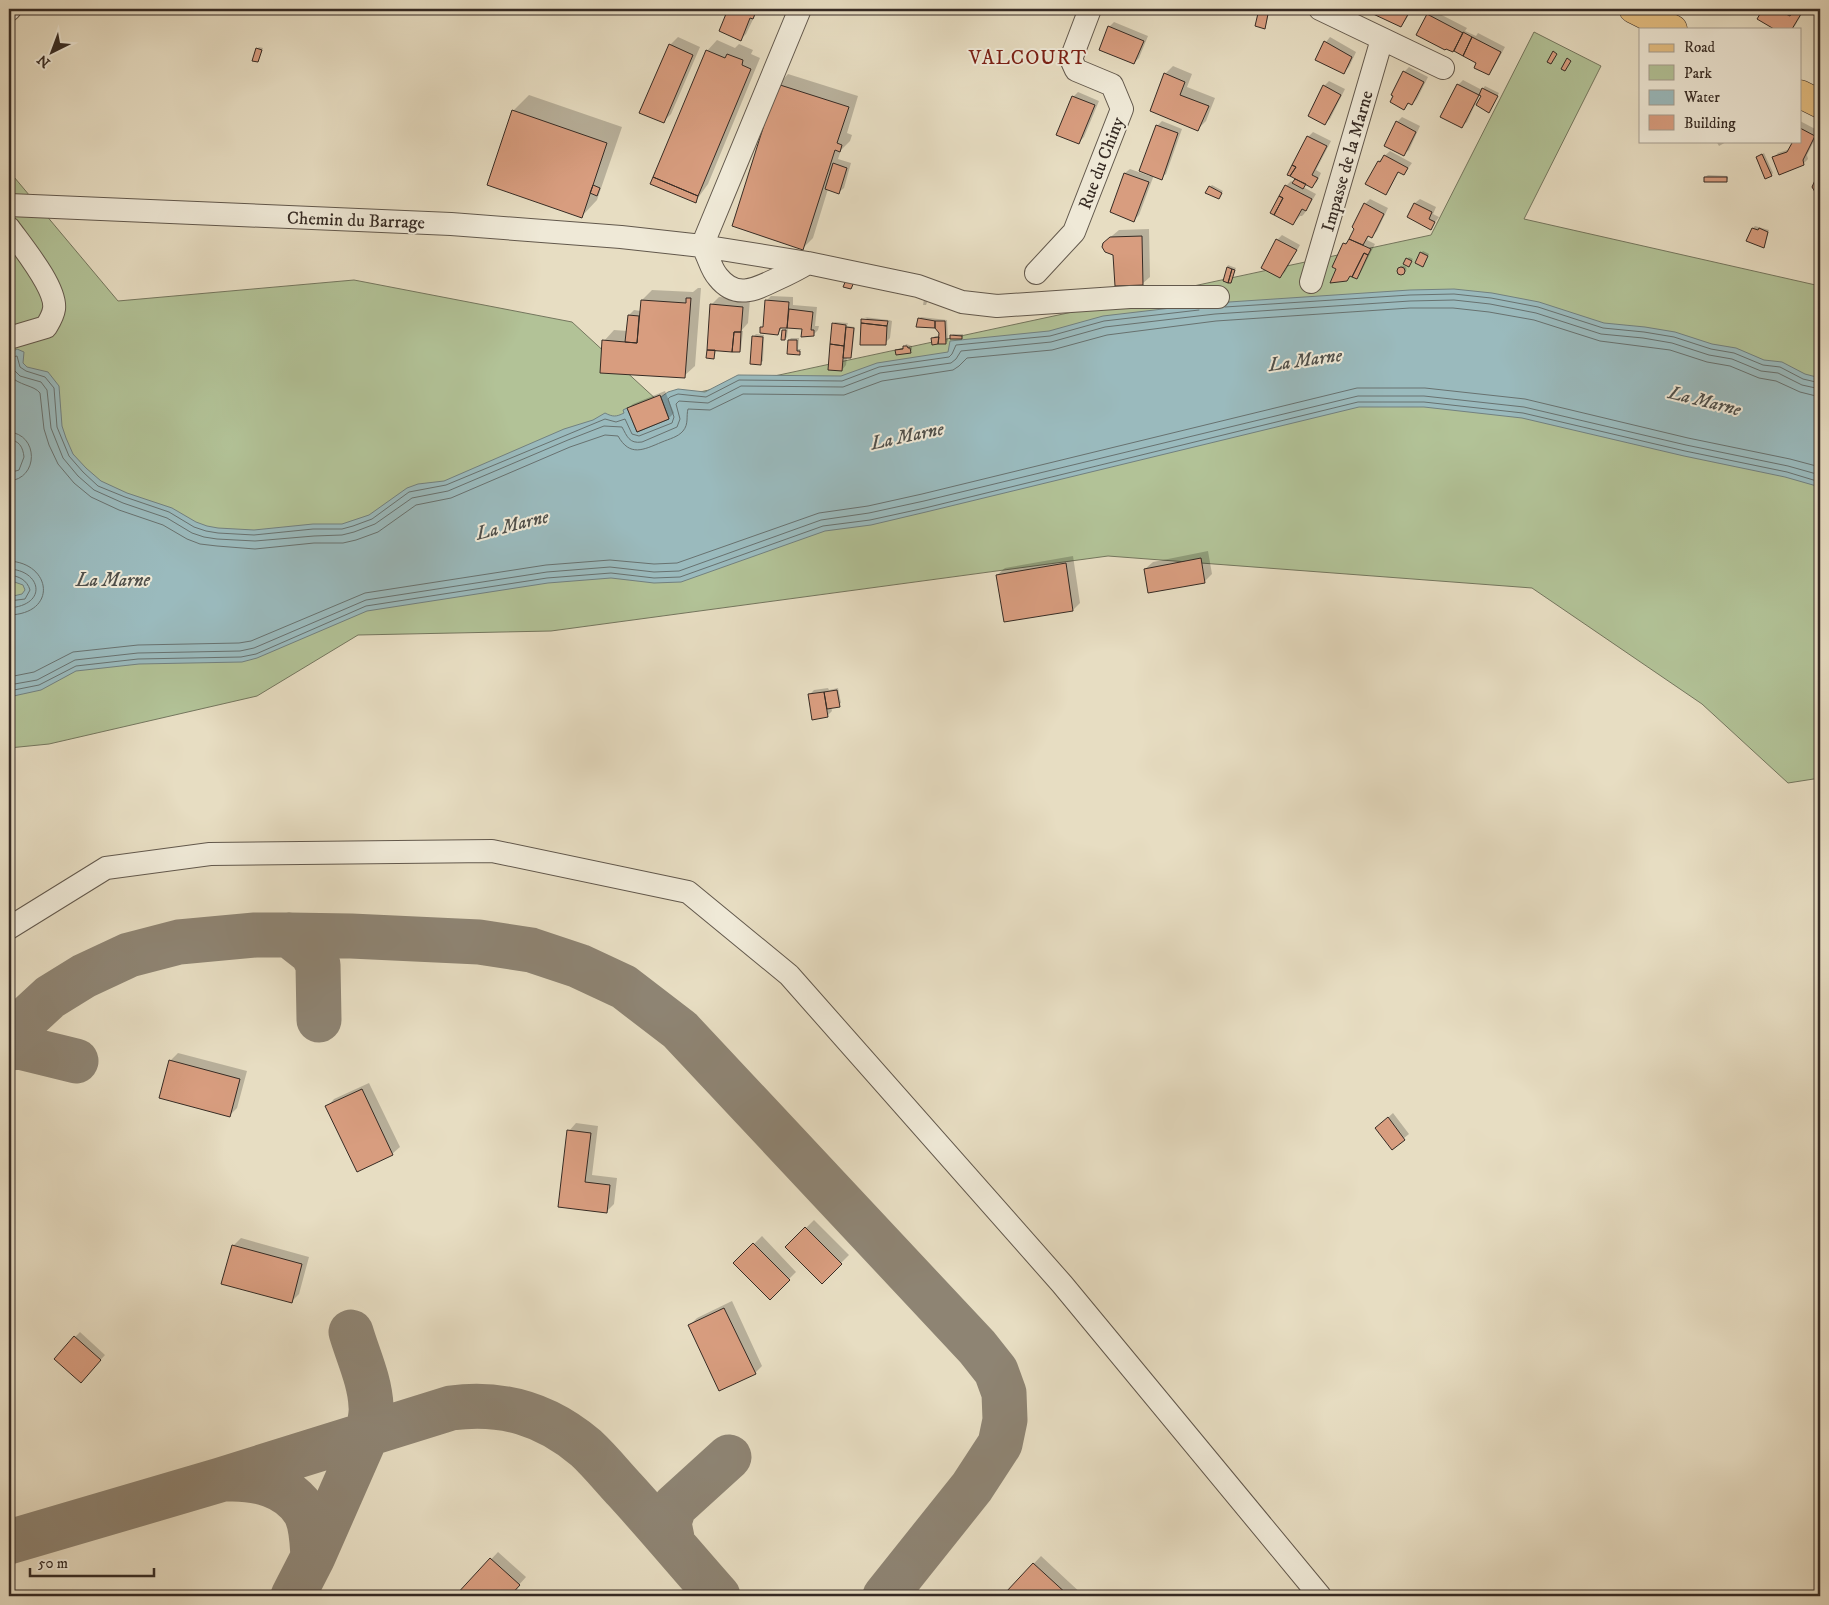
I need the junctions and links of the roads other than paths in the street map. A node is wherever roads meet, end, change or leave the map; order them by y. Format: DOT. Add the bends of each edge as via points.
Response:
graph roads {
  1 [pos="800,9"];
  2 [pos="1090,9"];
  3 [pos="1320,9"];
  4 [pos="1640,11"];
  5 [pos="1671,28"];
  6 [pos="1382,39"];
  7 [pos="1444,68"];
  8 [pos="1802,95"];
  9 [pos="1820,104"];
  10 [pos="9,205"];
  11 [pos="9,228"];
  12 [pos="702,246"];
  13 [pos="808,264"];
  14 [pos="1036,273"];
  15 [pos="1311,282"];
  16 [pos="1218,298"];
  17 [pos="9,338"];
  18 [pos="9,928"];
  19 [pos="1320,1596"];
  1 -- 12 [label="street"];
  2 -- 14 [label="street, Rue du Chiny" via="1070,59 1076,70 1112,85 1122,108 1074,232"];
  3 -- 6 [label="street"];
  4 -- 5 [label="main road"];
  6 -- 7 [label="street"];
  6 -- 15 [label="street, Impasse de la Marne"];
  8 -- 9 [label="main road"];
  10 -- 12 [label="street, Chemin du Barrage" via="451,224"];
  11 -- 17 [label="street" via="42,275 52,295 54,309 46,327"];
  12 -- 13 [label="street, Chemin du Barrage"];
  12 -- 13 [label="street" via="716,276 739,290 750,291"];
  13 -- 16 [label="street, Chemin du Barrage" via="918,286 962,302 997,306 1130,297"];
  18 -- 19 [label="street" via="106,868 210,854 492,851 688,892 789,974 1062,1284"];
}
